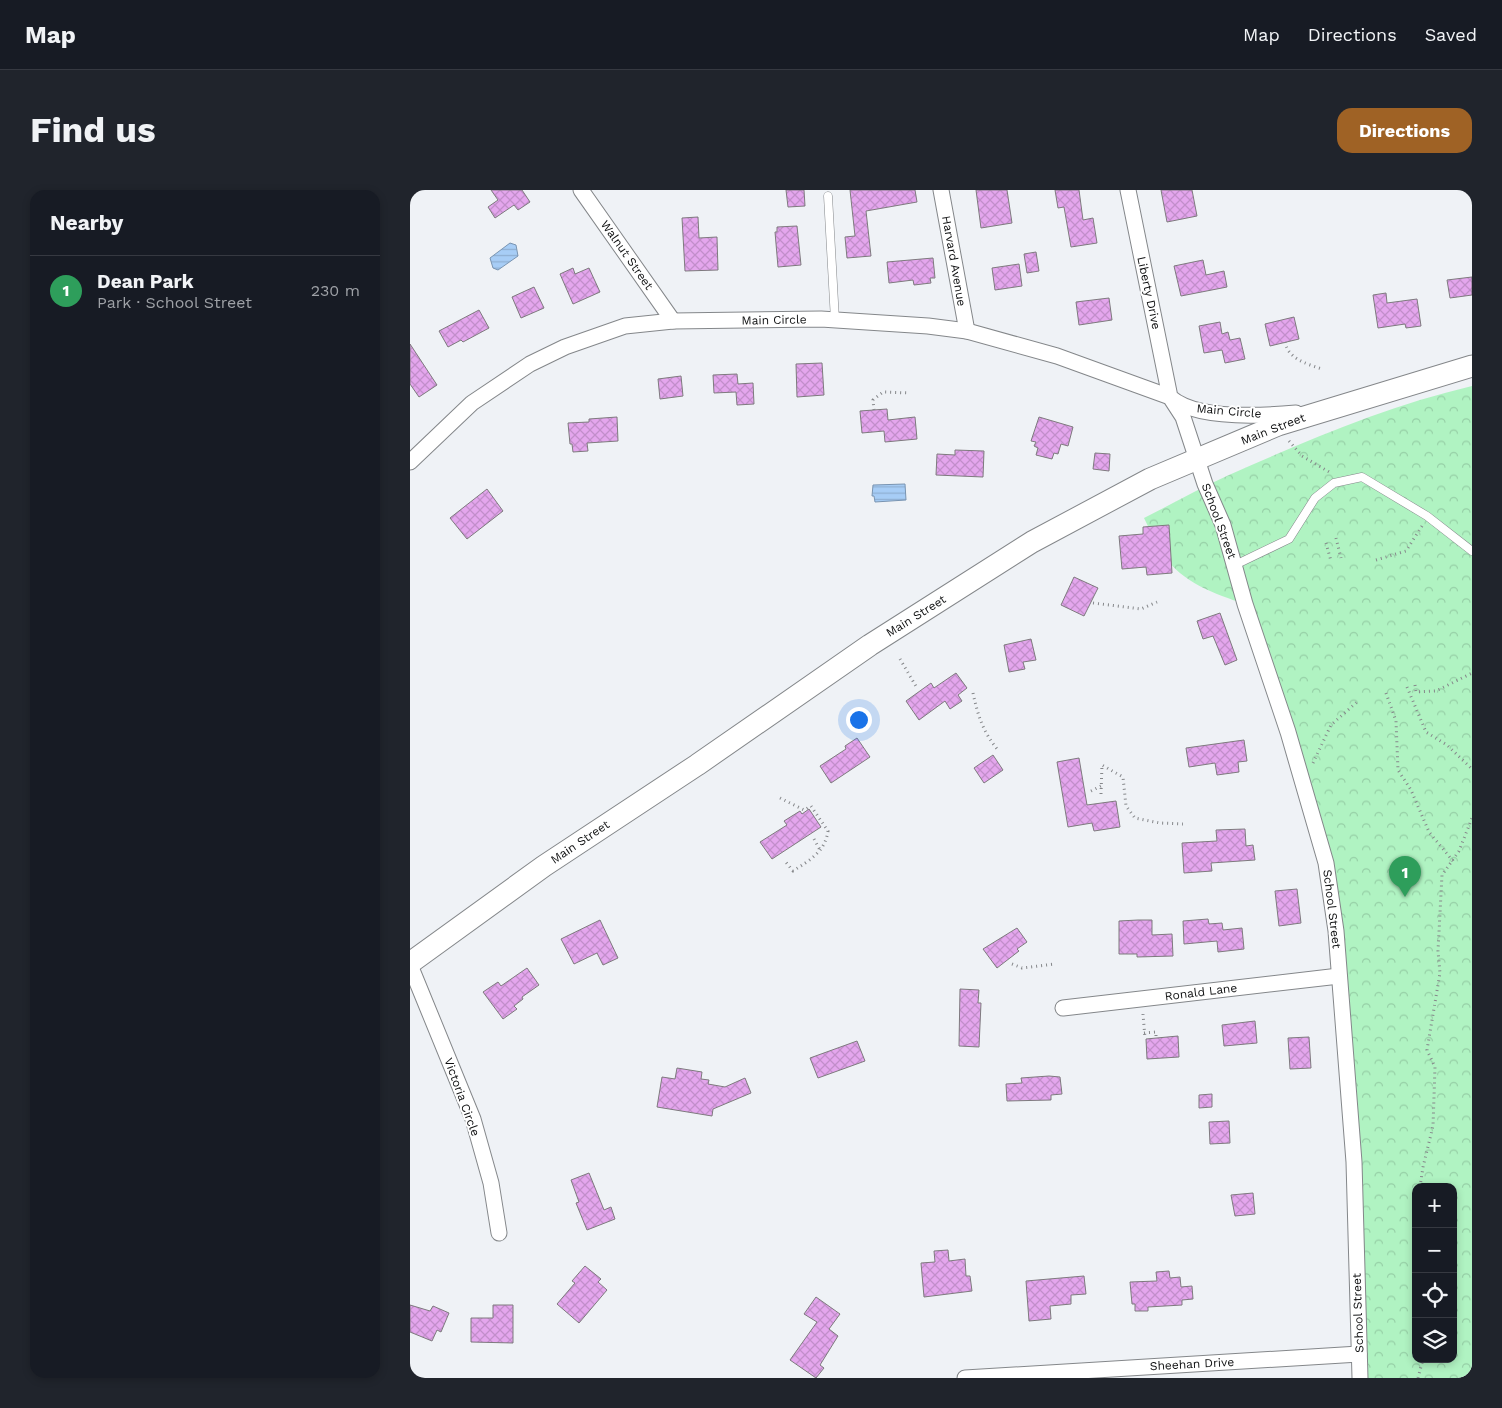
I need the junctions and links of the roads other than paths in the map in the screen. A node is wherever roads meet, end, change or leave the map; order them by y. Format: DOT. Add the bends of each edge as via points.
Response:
graph roads {
  1 [pos="581,190"];
  2 [pos="941,190"];
  3 [pos="1128,190"];
  4 [pos="828,196"];
  5 [pos="835,320"];
  6 [pos="673,321"];
  7 [pos="967,331"];
  8 [pos="1472,366"];
  9 [pos="1170,397"];
  10 [pos="1322,411"];
  11 [pos="412,456"];
  12 [pos="1198,460"];
  13 [pos="1472,551"];
  14 [pos="1235,565"];
  15 [pos="410,964"];
  16 [pos="1339,976"];
  17 [pos="1063,1008"];
  18 [pos="499,1233"];
  19 [pos="1359,1354"];
  20 [pos="965,1378"];
  21 [pos="1360,1378"];
  1 -- 6 [label="street, Walnut Street"];
  2 -- 7 [label="street, Harvard Avenue"];
  3 -- 9 [label="street, Liberty Drive"];
  4 -- 5 [label="lane"];
  5 -- 6 [label="street, Main Circle"];
  5 -- 7 [label="street, Main Circle"];
  6 -- 11 [label="street, Main Circle" via="625,326 565,347 530,364 472,403"];
  7 -- 9 [label="street, Main Circle" via="1057,356"];
  8 -- 10 [label="main road, Main Street"];
  9 -- 10 [label="street, Main Circle" via="1179,405 1228,414 1278,415"];
  9 -- 12 [label="street, Main Circle" via="1183,417"];
  10 -- 12 [label="main road, Main Street" via="1278,425"];
  12 -- 14 [label="street, School Street"];
  12 -- 15 [label="main road, Main Street" via="1143,483 1032,542 874,643 544,866"];
  13 -- 14 [label="lane" via="1427,516 1362,477 1334,483 1316,498 1289,539"];
  14 -- 16 [label="street, School Street" via="1326,863"];
  15 -- 18 [label="street, Victoria Circle" via="473,1119 491,1183"];
  16 -- 17 [label="street, Ronald Lane"];
  16 -- 19 [label="street, School Street" via="1354,1162"];
  19 -- 20 [label="street, Sheehan Drive"];
  19 -- 21 [label="street, School Street"];
}
